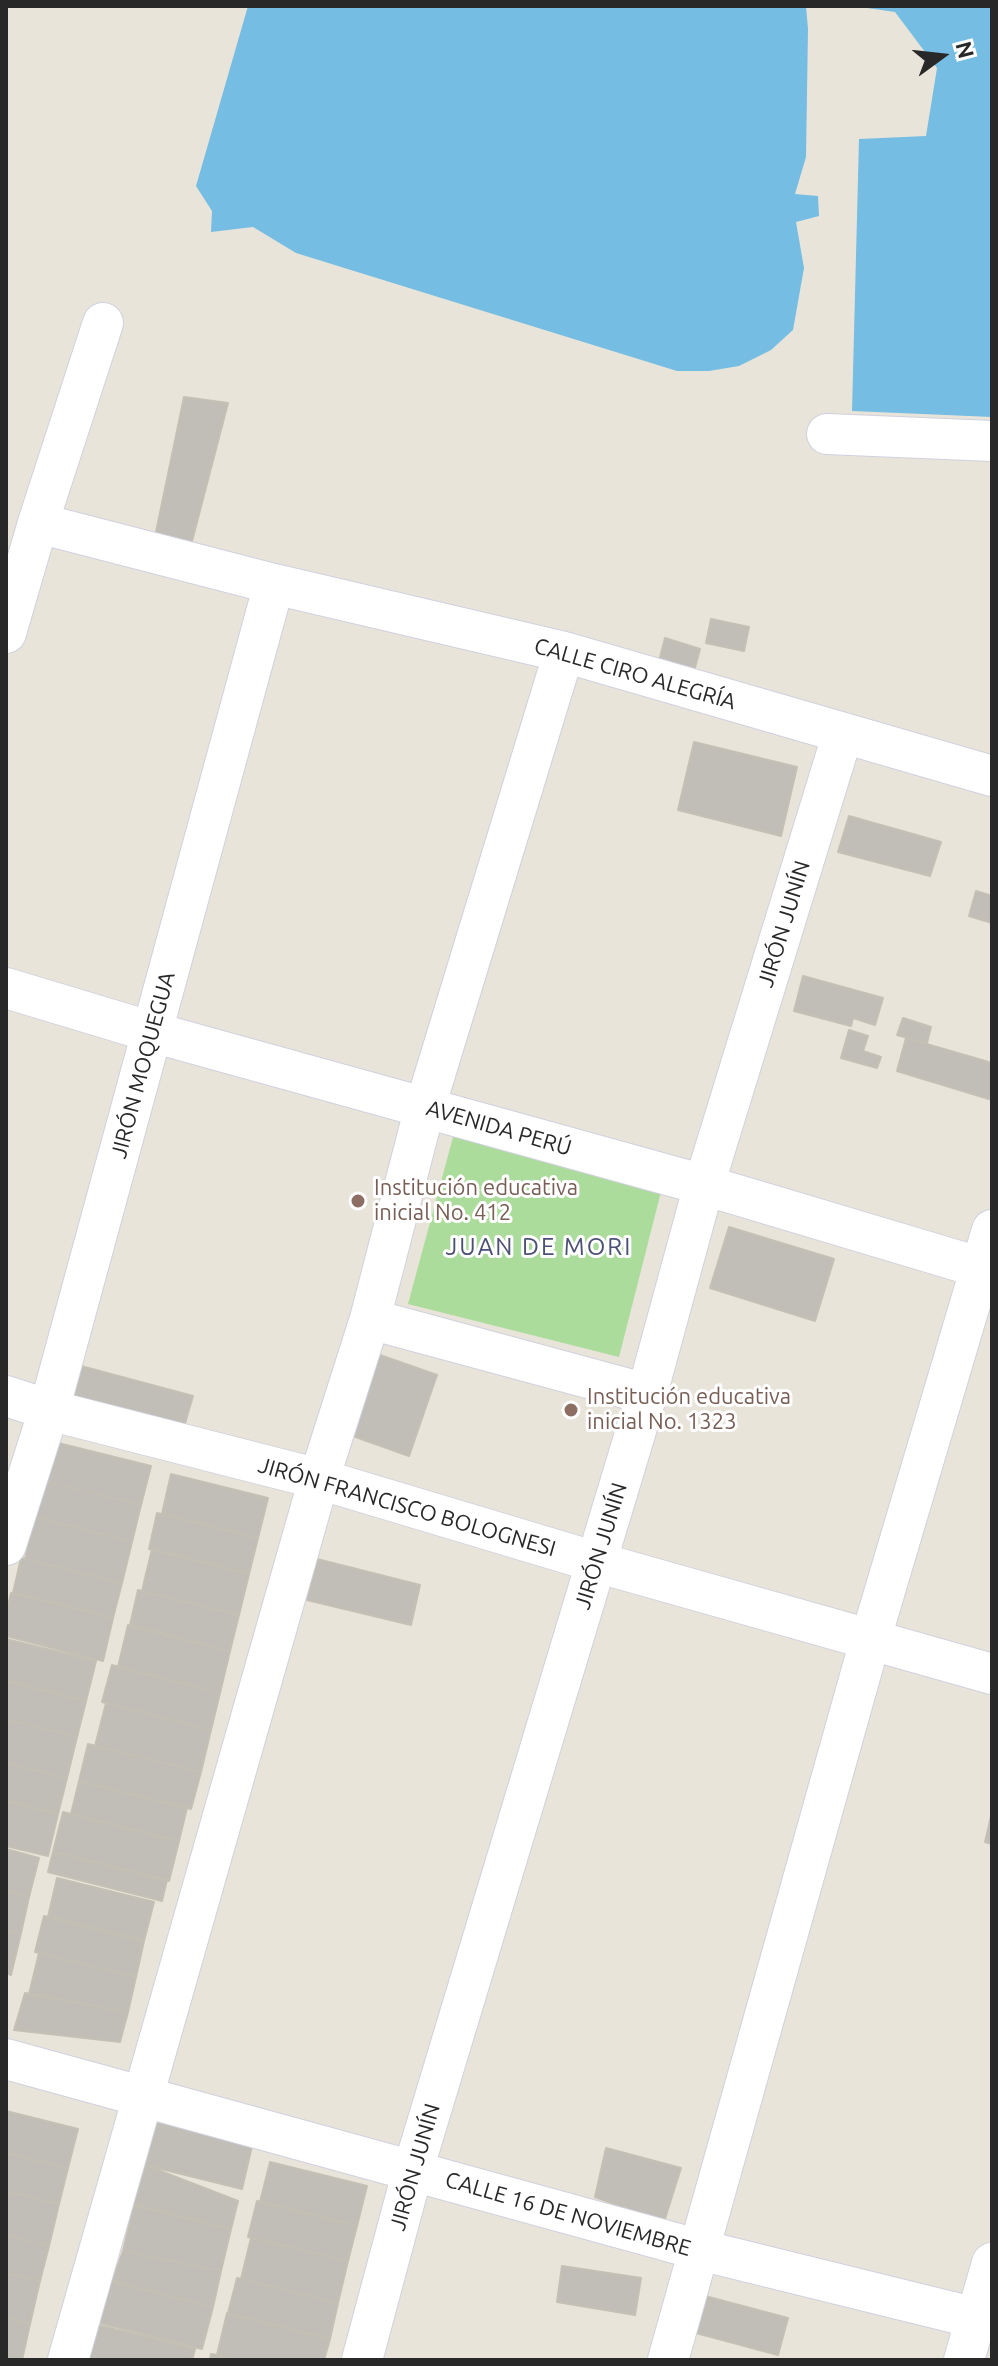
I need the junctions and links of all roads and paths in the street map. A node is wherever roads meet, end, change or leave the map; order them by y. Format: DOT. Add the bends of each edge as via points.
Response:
graph roads {
  1 [pos="103,323"];
  2 [pos="827,434"];
  3 [pos="992,441"];
  4 [pos="38,523"];
  5 [pos="274,584"];
  6 [pos="6,633"];
  7 [pos="564,652"];
  8 [pos="843,733"];
  9 [pos="992,776"];
  10 [pos="6,988"];
  11 [pos="152,1032"];
  12 [pos="425,1107"];
  13 [pos="704,1185"];
  14 [pos="992,1230"];
  15 [pos="986,1269"];
  16 [pos="370,1319"];
  17 [pos="647,1394"];
  18 [pos="6,1396"];
  19 [pos="49,1410"];
  20 [pos="319,1479"];
  21 [pos="6,1545"];
  22 [pos="596,1562"];
  23 [pos="870,1641"];
  24 [pos="992,1674"];
  25 [pos="6,2059"];
  26 [pos="144,2097"];
  27 [pos="413,2170"];
  28 [pos="700,2250"];
  29 [pos="992,2263"];
  30 [pos="984,2320"];
  31 [pos="68,2360"];
  32 [pos="362,2360"];
  33 [pos="668,2360"];
  34 [pos="964,2360"];
  1 -- 4 [label="street"];
  2 -- 3 [label="street"];
  4 -- 5 [label="street, CALLE CIRO ALEGRÍA"];
  4 -- 6 [label="street"];
  5 -- 7 [label="street, CALLE CIRO ALEGRÍA"];
  5 -- 11 [label="street, JIRÓN MOQUEGUA"];
  7 -- 8 [label="street, CALLE CIRO ALEGRÍA"];
  7 -- 12 [label="street"];
  8 -- 9 [label="street, CALLE CIRO ALEGRÍA"];
  8 -- 13 [label="street, JIRÓN JUNÍN"];
  10 -- 11 [label="street, AVENIDA PERÚ"];
  11 -- 12 [label="street, AVENIDA PERÚ"];
  11 -- 19 [label="street, JIRÓN MOQUEGUA"];
  12 -- 13 [label="street, AVENIDA PERÚ"];
  12 -- 16 [label="street"];
  13 -- 15 [label="street, AVENIDA PERÚ"];
  13 -- 17 [label="street, JIRÓN JUNÍN"];
  14 -- 15 [label="street"];
  15 -- 23 [label="street"];
  16 -- 17 [label="street"];
  16 -- 20 [label="street"];
  17 -- 22 [label="street, JIRÓN JUNÍN"];
  18 -- 19 [label="street, JIRÓN FRANCISCO BOLOGNESI"];
  19 -- 20 [label="street, JIRÓN FRANCISCO BOLOGNESI"];
  19 -- 21 [label="street, JIRÓN MOQUEGUA"];
  20 -- 22 [label="street, JIRÓN FRANCISCO BOLOGNESI"];
  20 -- 26 [label="street"];
  22 -- 23 [label="street, JIRÓN FRANCISCO BOLOGNESI"];
  22 -- 27 [label="street, JIRÓN JUNÍN"];
  23 -- 24 [label="street, JIRÓN FRANCISCO BOLOGNESI"];
  23 -- 28 [label="street"];
  25 -- 26 [label="street, CALLE 16 DE NOVIEMBRE"];
  26 -- 27 [label="street, CALLE 16 DE NOVIEMBRE"];
  26 -- 31 [label="street"];
  27 -- 28 [label="street, CALLE 16 DE NOVIEMBRE"];
  27 -- 32 [label="street, JIRÓN JUNÍN"];
  28 -- 30 [label="street, CALLE 16 DE NOVIEMBRE"];
  28 -- 33 [label="street"];
  29 -- 30 [label="street"];
  30 -- 34 [label="street"];
}
